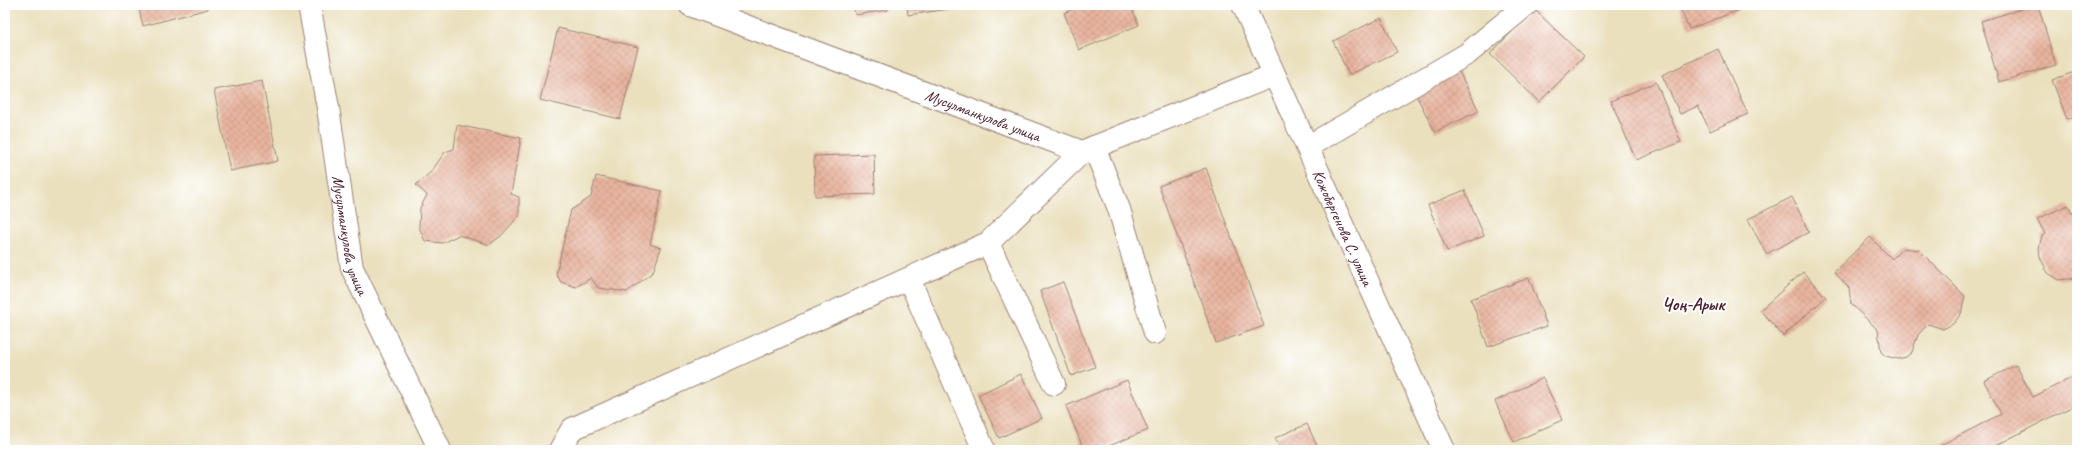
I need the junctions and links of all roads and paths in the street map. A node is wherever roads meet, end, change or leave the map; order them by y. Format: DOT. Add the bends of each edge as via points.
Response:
graph roads {
  1 [pos="309,5"];
  2 [pos="690,5"];
  3 [pos="1243,5"];
  4 [pos="1526,5"];
  5 [pos="1274,75"];
  6 [pos="1307,147"];
  7 [pos="1088,150"];
  8 [pos="988,243"];
  9 [pos="909,279"];
  10 [pos="1155,333"];
  11 [pos="1054,384"];
  12 [pos="440,450"];
  13 [pos="560,450"];
  14 [pos="984,450"];
  15 [pos="1444,450"];
  1 -- 12 [label="street, Мусулманкулова улица" via="328,108 352,268"];
  2 -- 7 [label="street, Мусулманкулова улица"];
  3 -- 5 [label="street, Кожобергенова С. улица"];
  4 -- 6 [label="street" via="1467,54"];
  5 -- 6 [label="street, Кожобергенова С. улица"];
  5 -- 7 [label="street"];
  6 -- 15 [label="street, Кожобергенова С. улица"];
  7 -- 8 [label="street"];
  7 -- 10 [label="street" via="1119,209"];
  8 -- 9 [label="street"];
  8 -- 11 [label="street"];
  9 -- 13 [label="street" via="572,429"];
  9 -- 14 [label="street"];
}
